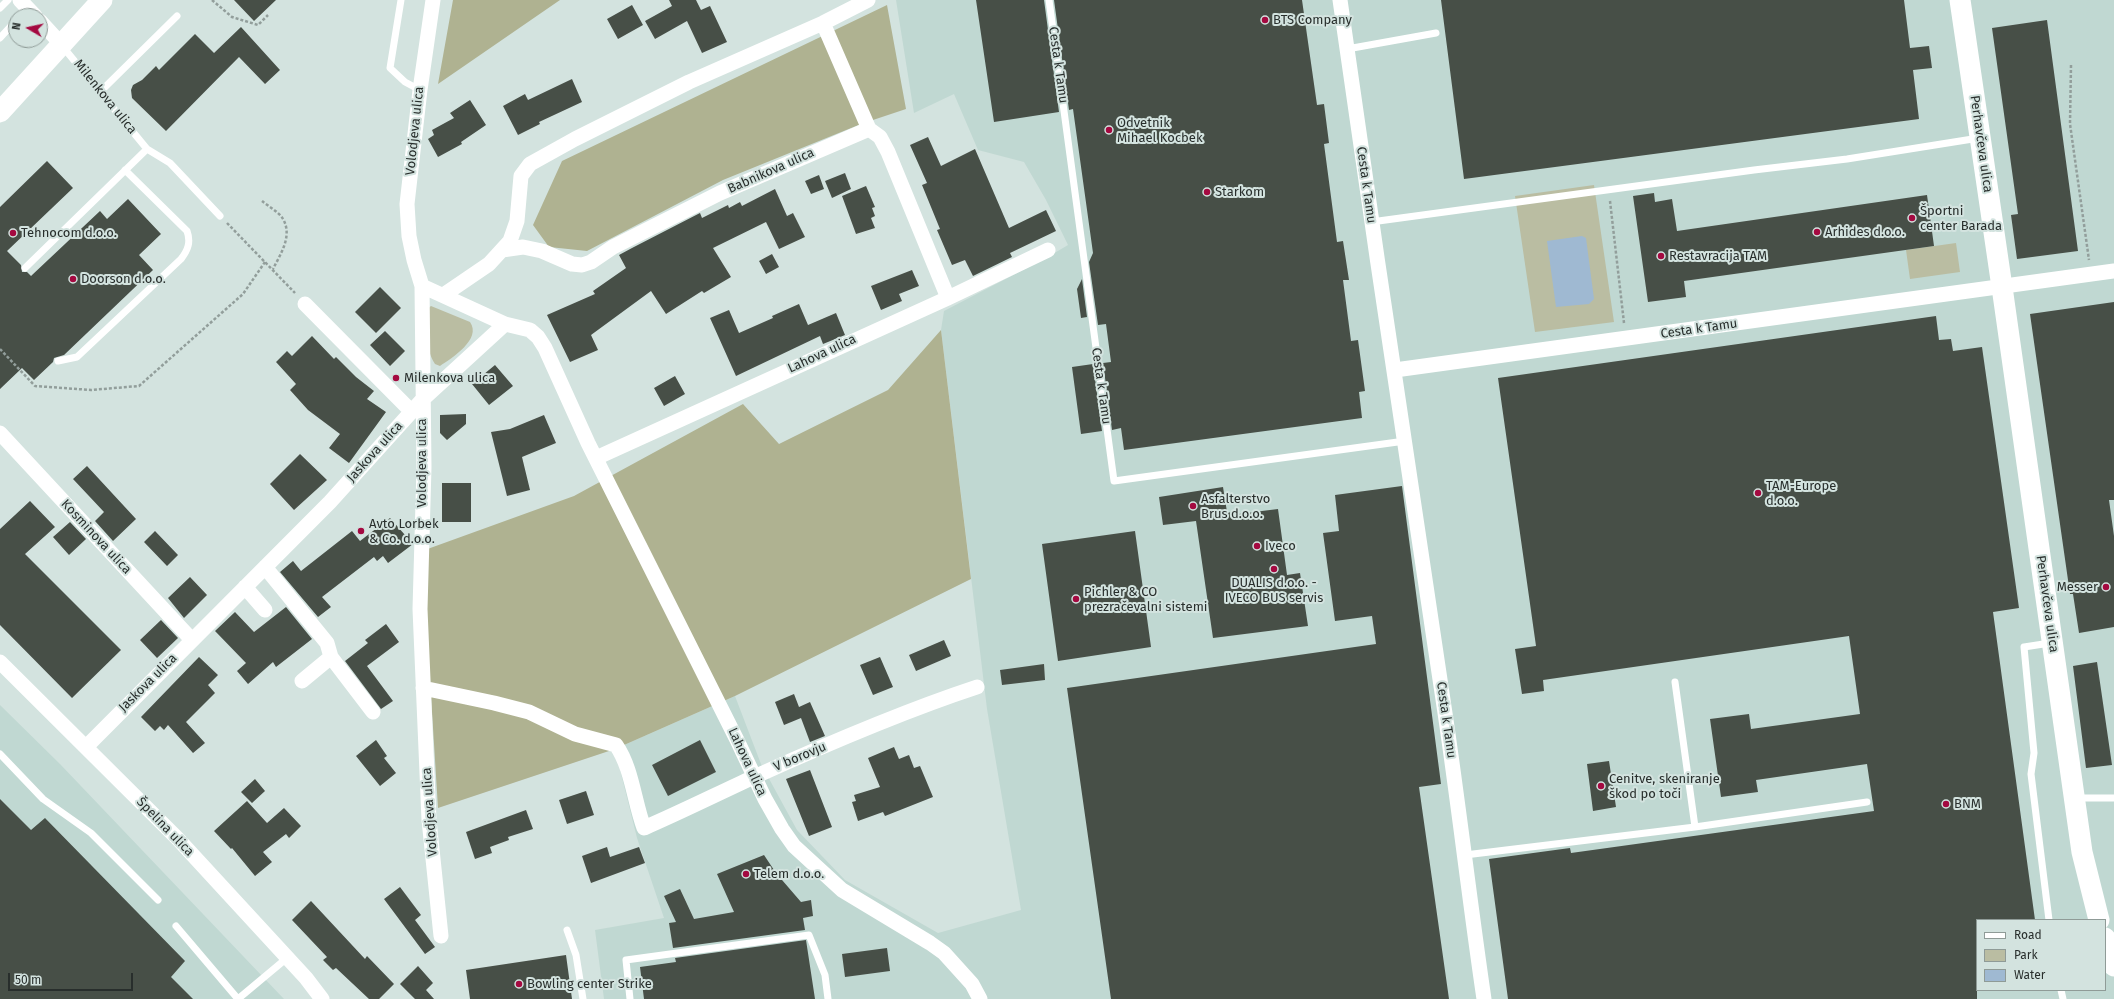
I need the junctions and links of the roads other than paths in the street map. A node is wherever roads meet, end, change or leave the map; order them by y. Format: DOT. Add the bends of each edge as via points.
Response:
graph roads {
  1 [pos="8,0"];
  2 [pos="20,0"];
  3 [pos="102,0"];
  4 [pos="401,0"];
  5 [pos="433,0"];
  6 [pos="868,0"];
  7 [pos="1049,0"];
  8 [pos="1340,0"];
  9 [pos="1960,0"];
  10 [pos="0,8"];
  11 [pos="27,8"];
  12 [pos="177,16"];
  13 [pos="823,23"];
  14 [pos="8,29"];
  15 [pos="48,31"];
  16 [pos="1436,33"];
  17 [pos="0,38"];
  18 [pos="62,45"];
  19 [pos="1347,49"];
  20 [pos="420,90"];
  21 [pos="101,91"];
  22 [pos="0,112"];
  23 [pos="869,129"];
  24 [pos="1980,138"];
  25 [pos="147,149"];
  26 [pos="125,170"];
  27 [pos="220,216"];
  28 [pos="1371,222"];
  29 [pos="502,250"];
  30 [pos="1048,250"];
  31 [pos="26,268"];
  32 [pos="2114,270"];
  33 [pos="422,286"];
  34 [pos="2002,287"];
  35 [pos="444,294"];
  36 [pos="948,298"];
  37 [pos="305,304"];
  38 [pos="505,324"];
  39 [pos="58,361"];
  40 [pos="1395,370"];
  41 [pos="422,400"];
  42 [pos="412,412"];
  43 [pos="0,433"];
  44 [pos="1405,441"];
  45 [pos="596,458"];
  46 [pos="265,567"];
  47 [pos="245,587"];
  48 [pos="265,610"];
  49 [pos="192,640"];
  50 [pos="2052,643"];
  51 [pos="331,658"];
  52 [pos="0,662"];
  53 [pos="302,681"];
  54 [pos="1675,682"];
  55 [pos="977,687"];
  56 [pos="423,688"];
  57 [pos="372,712"];
  58 [pos="86,747"];
  59 [pos="0,754"];
  60 [pos="754,777"];
  61 [pos="2074,798"];
  62 [pos="2114,798"];
  63 [pos="1867,802"];
  64 [pos="1695,827"];
  65 [pos="1465,855"];
  66 [pos="158,900"];
  67 [pos="2049,919"];
  68 [pos="2099,919"];
  69 [pos="176,926"];
  70 [pos="567,930"];
  71 [pos="441,936"];
  72 [pos="2106,941"];
  73 [pos="287,958"];
  74 [pos="2114,966"];
  75 [pos="322,999"];
  76 [pos="583,999"];
  77 [pos="630,999"];
  78 [pos="828,999"];
  79 [pos="980,999"];
  80 [pos="1484,999"];
  1 -- 10 [label="lane"];
  2 -- 11 [label="street"];
  3 -- 18 [label="street"];
  4 -- 20 [label="lane" via="390,68 405,82"];
  5 -- 20 [label="street, Volodjeva ulica"];
  6 -- 13 [label="street"];
  7 -- 44 [label="lane, Cesta k Tamu" via="1114,481"];
  8 -- 19 [label="street, Cesta k Tamu"];
  9 -- 24 [label="street, Perhavčeva ulica"];
  12 -- 21 [label="lane"];
  13 -- 23 [label="street"];
  13 -- 29 [label="street" via="689,82 530,164 521,176 517,221 510,241"];
  14 -- 17 [label="lane"];
  15 -- 18 [label="street"];
  16 -- 19 [label="lane"];
  18 -- 21 [label="lane, Milenkova ulica"];
  18 -- 22 [label="street"];
  19 -- 28 [label="street, Cesta k Tamu"];
  20 -- 33 [label="street, Volodjeva ulica" via="407,204 410,242"];
  21 -- 25 [label="lane, Milenkova ulica"];
  23 -- 29 [label="street, Babnikova ulica" via="720,193 582,265 523,247"];
  23 -- 36 [label="street" via="880,137 888,152"];
  24 -- 28 [label="lane" via="1847,159"];
  24 -- 34 [label="street, Perhavčeva ulica"];
  25 -- 26 [label="lane"];
  25 -- 27 [label="lane, Milenkova ulica" via="170,163"];
  26 -- 31 [label="lane"];
  26 -- 39 [label="lane" via="187,231 188,250 77,357"];
  28 -- 40 [label="street, Cesta k Tamu"];
  29 -- 35 [label="street" via="489,264"];
  30 -- 36 [label="street, Lahova ulica"];
  32 -- 34 [label="street"];
  33 -- 35 [label="street"];
  33 -- 41 [label="street, Volodjeva ulica"];
  34 -- 40 [label="street, Cesta k Tamu"];
  34 -- 50 [label="street, Perhavčeva ulica"];
  35 -- 38 [label="street"];
  36 -- 45 [label="street, Lahova ulica"];
  37 -- 42 [label="street"];
  38 -- 41 [label="street, Jaskova ulica"];
  38 -- 45 [label="street, Lahova ulica" via="530,330 538,337"];
  40 -- 44 [label="street, Cesta k Tamu"];
  41 -- 42 [label="street, Jaskova ulica"];
  41 -- 56 [label="street, Volodjeva ulica" via="424,467 420,609"];
  42 -- 46 [label="street, Jaskova ulica" via="330,502"];
  43 -- 49 [label="street, Kosminova ulica"];
  44 -- 65 [label="street, Cesta k Tamu"];
  45 -- 60 [label="street, Lahova ulica"];
  46 -- 47 [label="street, Jaskova ulica"];
  46 -- 51 [label="street" via="327,643"];
  47 -- 48 [label="street"];
  47 -- 49 [label="street, Jaskova ulica"];
  49 -- 58 [label="street, Jaskova ulica"];
  50 -- 61 [label="street, Perhavčeva ulica"];
  50 -- 67 [label="lane" via="2024,647 2034,753 2031,774"];
  51 -- 53 [label="street"];
  51 -- 57 [label="street"];
  52 -- 58 [label="street, Špelina ulica"];
  54 -- 64 [label="lane"];
  55 -- 60 [label="street, V borovju" via="888,720"];
  56 -- 60 [label="street, V borovju" via="494,702 529,712 575,734 616,745 625,763 644,828"];
  56 -- 71 [label="street, Volodjeva ulica" via="429,820"];
  58 -- 73 [label="street, Špelina ulica" via="178,840"];
  59 -- 66 [label="lane" via="43,799 91,833"];
  60 -- 79 [label="street, Lahova ulica" via="794,846 842,890 944,954 972,984"];
  61 -- 62 [label="lane"];
  61 -- 68 [label="street, Perhavčeva ulica" via="2082,852"];
  63 -- 64 [label="lane"];
  64 -- 65 [label="lane"];
  65 -- 80 [label="street, Cesta k Tamu"];
  69 -- 73 [label="lane" via="238,999"];
  70 -- 76 [label="lane" via="576,955"];
  72 -- 74 [label="street"];
  73 -- 75 [label="street, Špelina ulica"];
  77 -- 78 [label="lane" via="626,960 809,935 825,974"];
}
